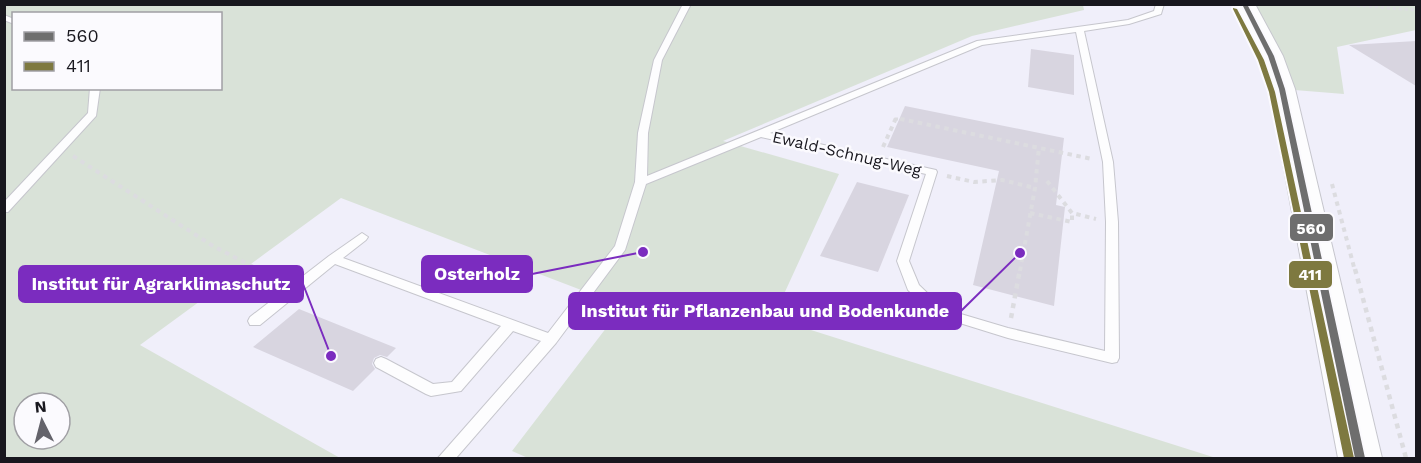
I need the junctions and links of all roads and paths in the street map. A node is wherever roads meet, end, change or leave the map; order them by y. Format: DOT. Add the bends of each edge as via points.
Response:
graph roads {
  1 [pos="687,4"];
  2 [pos="1160,4"];
  3 [pos="1244,4"];
  4 [pos="1340,4"];
  5 [pos="1360,5"];
  6 [pos="1416,10"];
  7 [pos="1079,28"];
  8 [pos="95,90"];
  9 [pos="763,134"];
  10 [pos="1039,147"];
  11 [pos="61,150"];
  12 [pos="877,160"];
  13 [pos="1108,162"];
  14 [pos="932,172"];
  15 [pos="1047,181"];
  16 [pos="641,182"];
  17 [pos="1035,188"];
  18 [pos="4,209"];
  19 [pos="1030,213"];
  20 [pos="1072,213"];
  21 [pos="1112,222"];
  22 [pos="362,237"];
  23 [pos="333,259"];
  24 [pos="297,289"];
  25 [pos="255,321"];
  26 [pos="511,324"];
  27 [pos="1008,333"];
  28 [pos="551,339"];
  29 [pos="381,363"];
  30 [pos="450,458"];
  31 [pos="1360,459"];
  1 -- 16 [label="lane" via="658,60 642,133"];
  2 -- 7 [label="lane" via="1158,12 1129,22"];
  3 -- 31 [label="main road" via="1271,56 1282,89"];
  4 -- 5 [label="path"];
  5 -- 6 [label="path"];
  7 -- 9 [label="lane" via="980,43"];
  7 -- 13 [label="lane"];
  8 -- 11 [label="lane" via="93,114"];
  9 -- 12 [label="lane, Ewald-Schnug-Weg"];
  9 -- 16 [label="lane"];
  10 -- 12 [label="path" via="896,118"];
  10 -- 13 [label="path"];
  10 -- 17 [label="path"];
  11 -- 18 [label="lane"];
  11 -- 24 [label="path" via="213,246"];
  12 -- 14 [label="lane, Ewald-Schnug-Weg"];
  13 -- 21 [label="lane"];
  14 -- 17 [label="path" via="974,182 1002,180"];
  14 -- 27 [label="lane" via="903,261 913,287 939,312"];
  15 -- 20 [label="path"];
  16 -- 28 [label="lane" via="621,247"];
  17 -- 19 [label="path"];
  19 -- 20 [label="path" via="1072,222"];
  19 -- 27 [label="path"];
  20 -- 21 [label="path"];
  21 -- 27 [label="lane" via="1112,358"];
  22 -- 23 [label="lane"];
  23 -- 24 [label="lane"];
  23 -- 26 [label="lane"];
  24 -- 25 [label="lane"];
  26 -- 28 [label="lane"];
  26 -- 29 [label="lane" via="456,387 431,390"];
  28 -- 30 [label="lane"];
}
